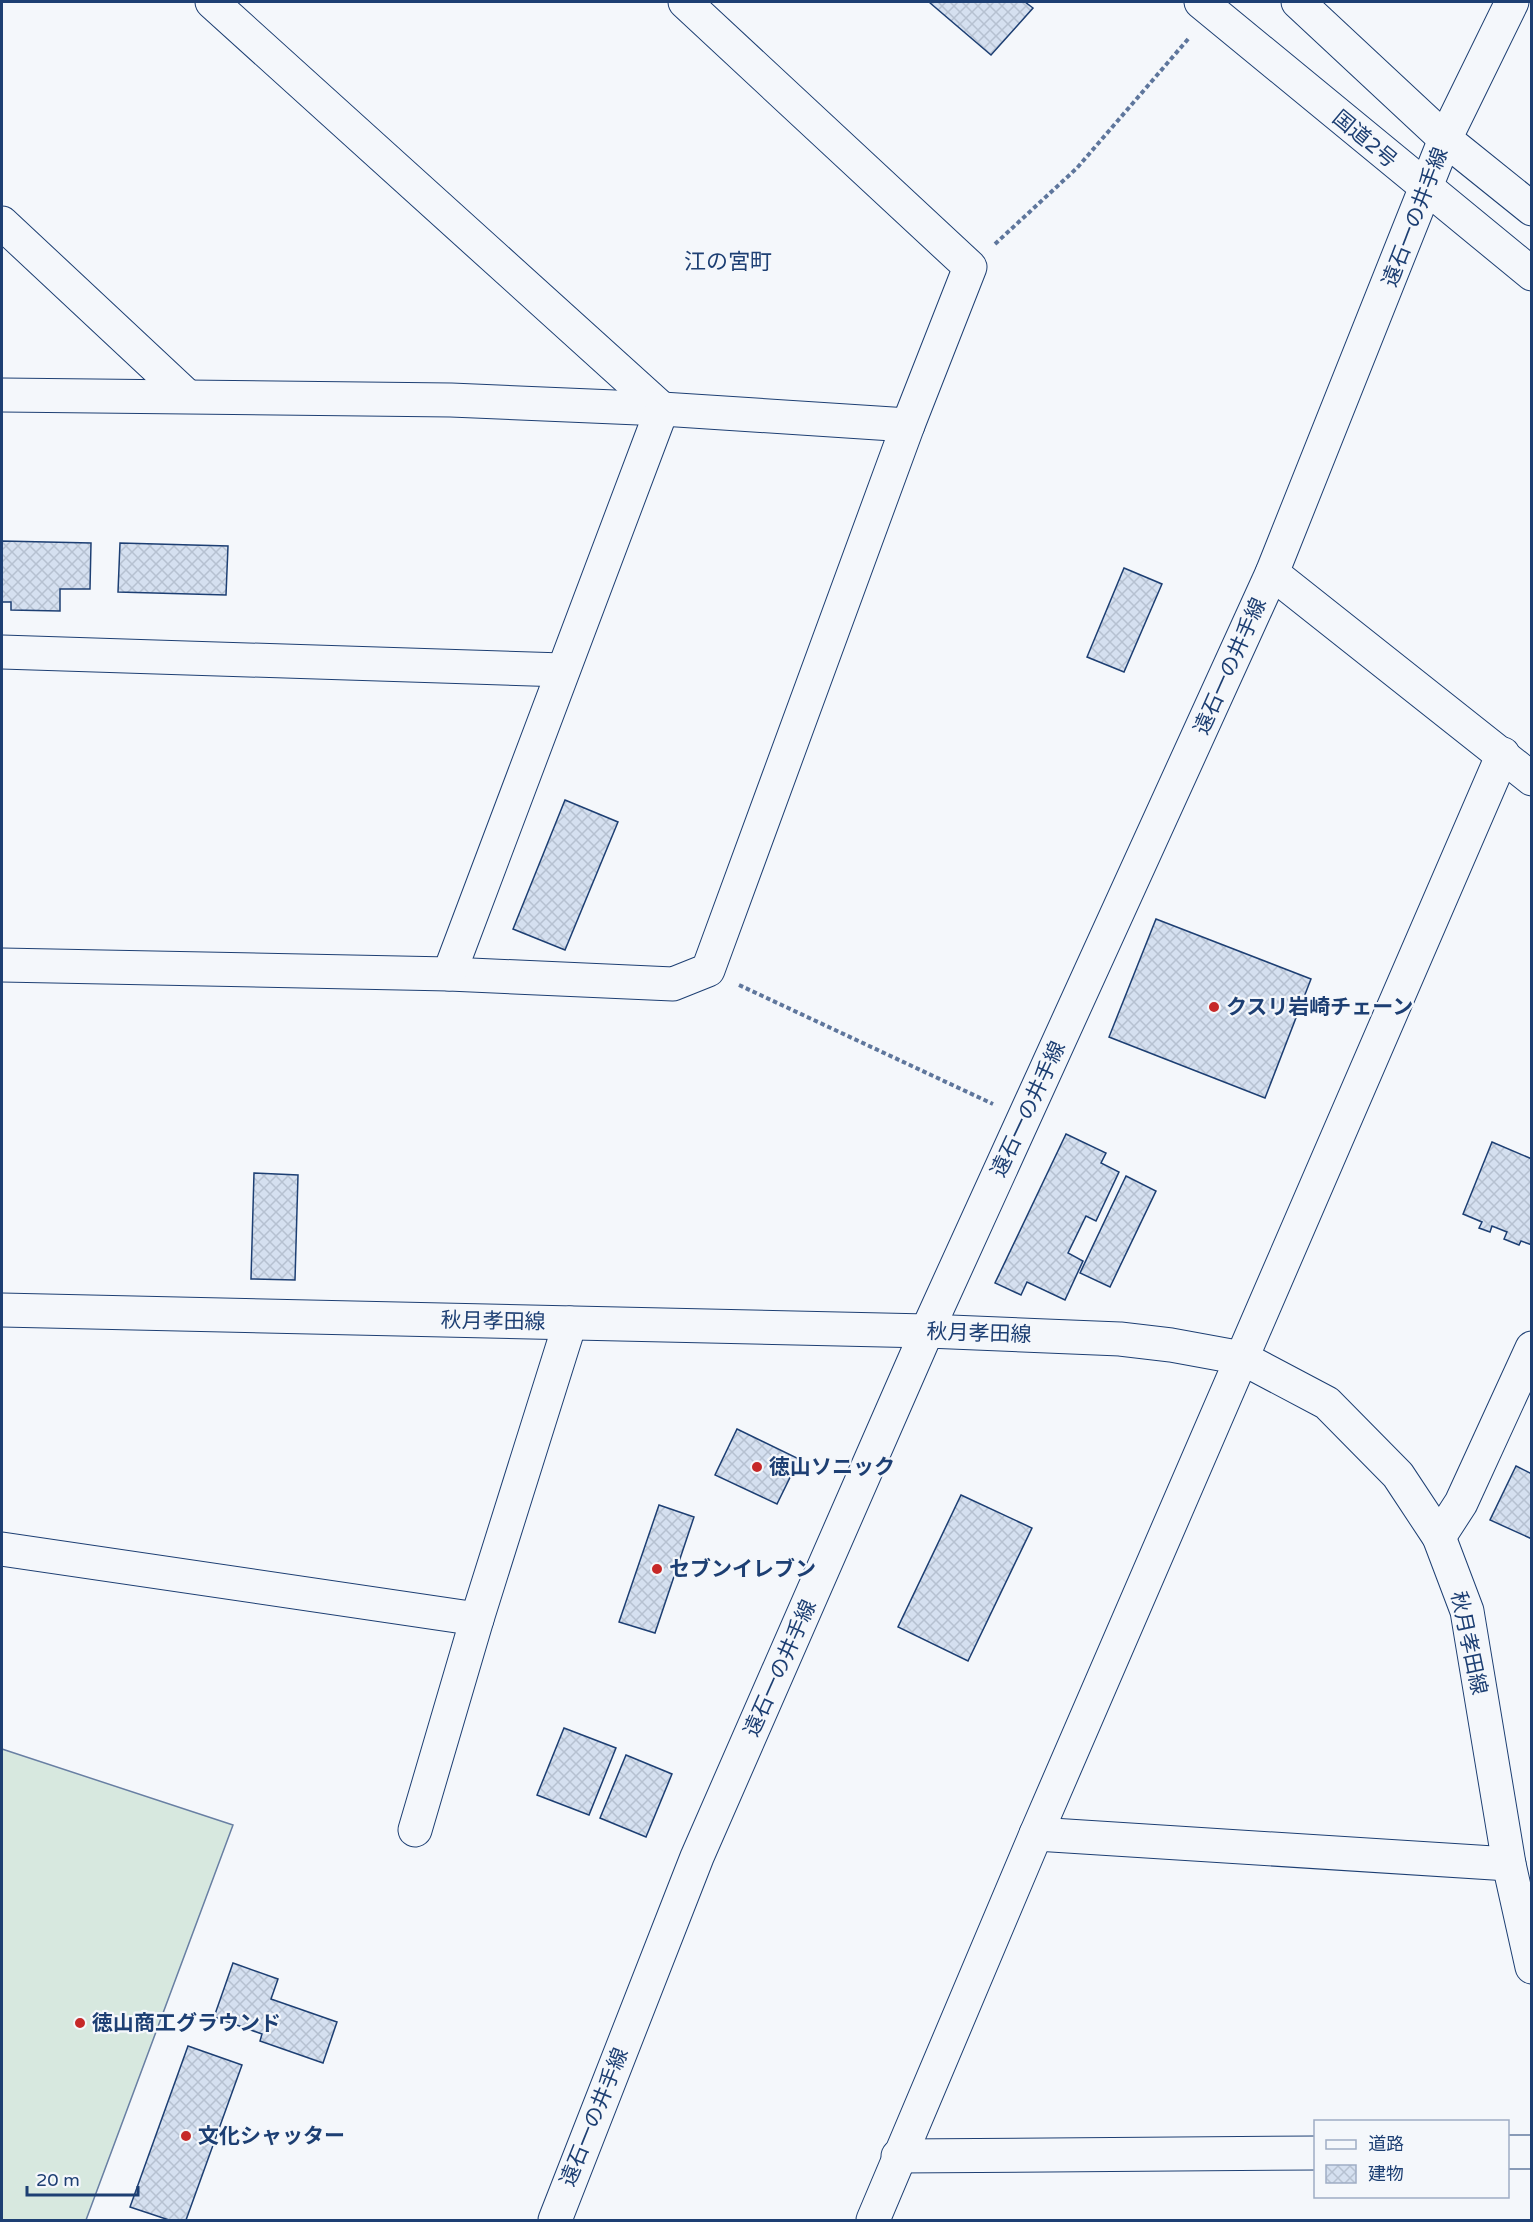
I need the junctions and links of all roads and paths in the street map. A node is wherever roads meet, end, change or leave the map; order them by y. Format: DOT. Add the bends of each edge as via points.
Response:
graph roads {
  1 [pos="212,2"];
  2 [pos="685,2"];
  3 [pos="1298,2"];
  4 [pos="1512,2"];
  5 [pos="1207,7"];
  6 [pos="1445,139"];
  7 [pos="1426,190"];
  8 [pos="1532,209"];
  9 [pos="2,223"];
  10 [pos="970,267"];
  11 [pos="1532,274"];
  12 [pos="2,395"];
  13 [pos="187,396"];
  14 [pos="662,409"];
  15 [pos="908,425"];
  16 [pos="1272,573"];
  17 [pos="2,652"];
  18 [pos="563,670"];
  19 [pos="1503,754"];
  20 [pos="1532,779"];
  21 [pos="2,965"];
  22 [pos="708,970"];
  23 [pos="449,974"];
  24 [pos="1024,1119"];
  25 [pos="2,1310"];
  26 [pos="570,1323"];
  27 [pos="927,1331"];
  28 [pos="1532,1348"];
  29 [pos="1242,1358"];
  30 [pos="1439,1537"];
  31 [pos="2,1550"];
  32 [pos="477,1619"];
  33 [pos="415,1830"];
  34 [pos="1036,1834"];
  35 [pos="1509,1864"];
  36 [pos="1532,1967"];
  37 [pos="1509,2152"];
  38 [pos="1532,2152"];
  39 [pos="1314,2153"];
  40 [pos="898,2156"];
  41 [pos="555,2220"];
  42 [pos="873,2220"];
  1 -- 14 [label="main road"];
  2 -- 10 [label="main road"];
  3 -- 6 [label="main road"];
  4 -- 6 [label="main road, 遠石一の井手線"];
  5 -- 7 [label="main road, 国道2号"];
  5 -- 10 [label="path" via="1077,168"];
  6 -- 7 [label="main road, 遠石一の井手線"];
  6 -- 8 [label="main road"];
  7 -- 11 [label="main road, 国道2号"];
  7 -- 16 [label="main road, 遠石一の井手線"];
  9 -- 13 [label="main road"];
  10 -- 15 [label="main road"];
  12 -- 13 [label="main road"];
  13 -- 14 [label="main road" via="451,400"];
  14 -- 15 [label="main road"];
  14 -- 18 [label="main road"];
  15 -- 22 [label="main road"];
  16 -- 19 [label="main road"];
  16 -- 24 [label="main road, 遠石一の井手線"];
  17 -- 18 [label="main road"];
  18 -- 23 [label="main road"];
  19 -- 20 [label="main road"];
  19 -- 29 [label="main road"];
  21 -- 23 [label="main road"];
  22 -- 23 [label="main road" via="673,984"];
  22 -- 24 [label="path"];
  24 -- 27 [label="main road, 遠石一の井手線"];
  25 -- 26 [label="main road, 秋月孝田線"];
  26 -- 27 [label="main road, 秋月孝田線"];
  26 -- 32 [label="main road"];
  27 -- 29 [label="main road, 秋月孝田線" via="1120,1339"];
  27 -- 41 [label="main road, 遠石一の井手線" via="697,1857"];
  28 -- 30 [label="main road" via="1461,1503"];
  29 -- 30 [label="main road, 秋月孝田線" via="1327,1403 1398,1475"];
  29 -- 34 [label="main road"];
  30 -- 35 [label="main road, 秋月孝田線" via="1467,1611"];
  31 -- 32 [label="main road"];
  32 -- 33 [label="main road"];
  34 -- 35 [label="main road"];
  34 -- 40 [label="main road"];
  35 -- 36 [label="main road, 秋月孝田線"];
  37 -- 38 [label="main road"];
  39 -- 40 [label="main road"];
  40 -- 42 [label="main road"];
}
